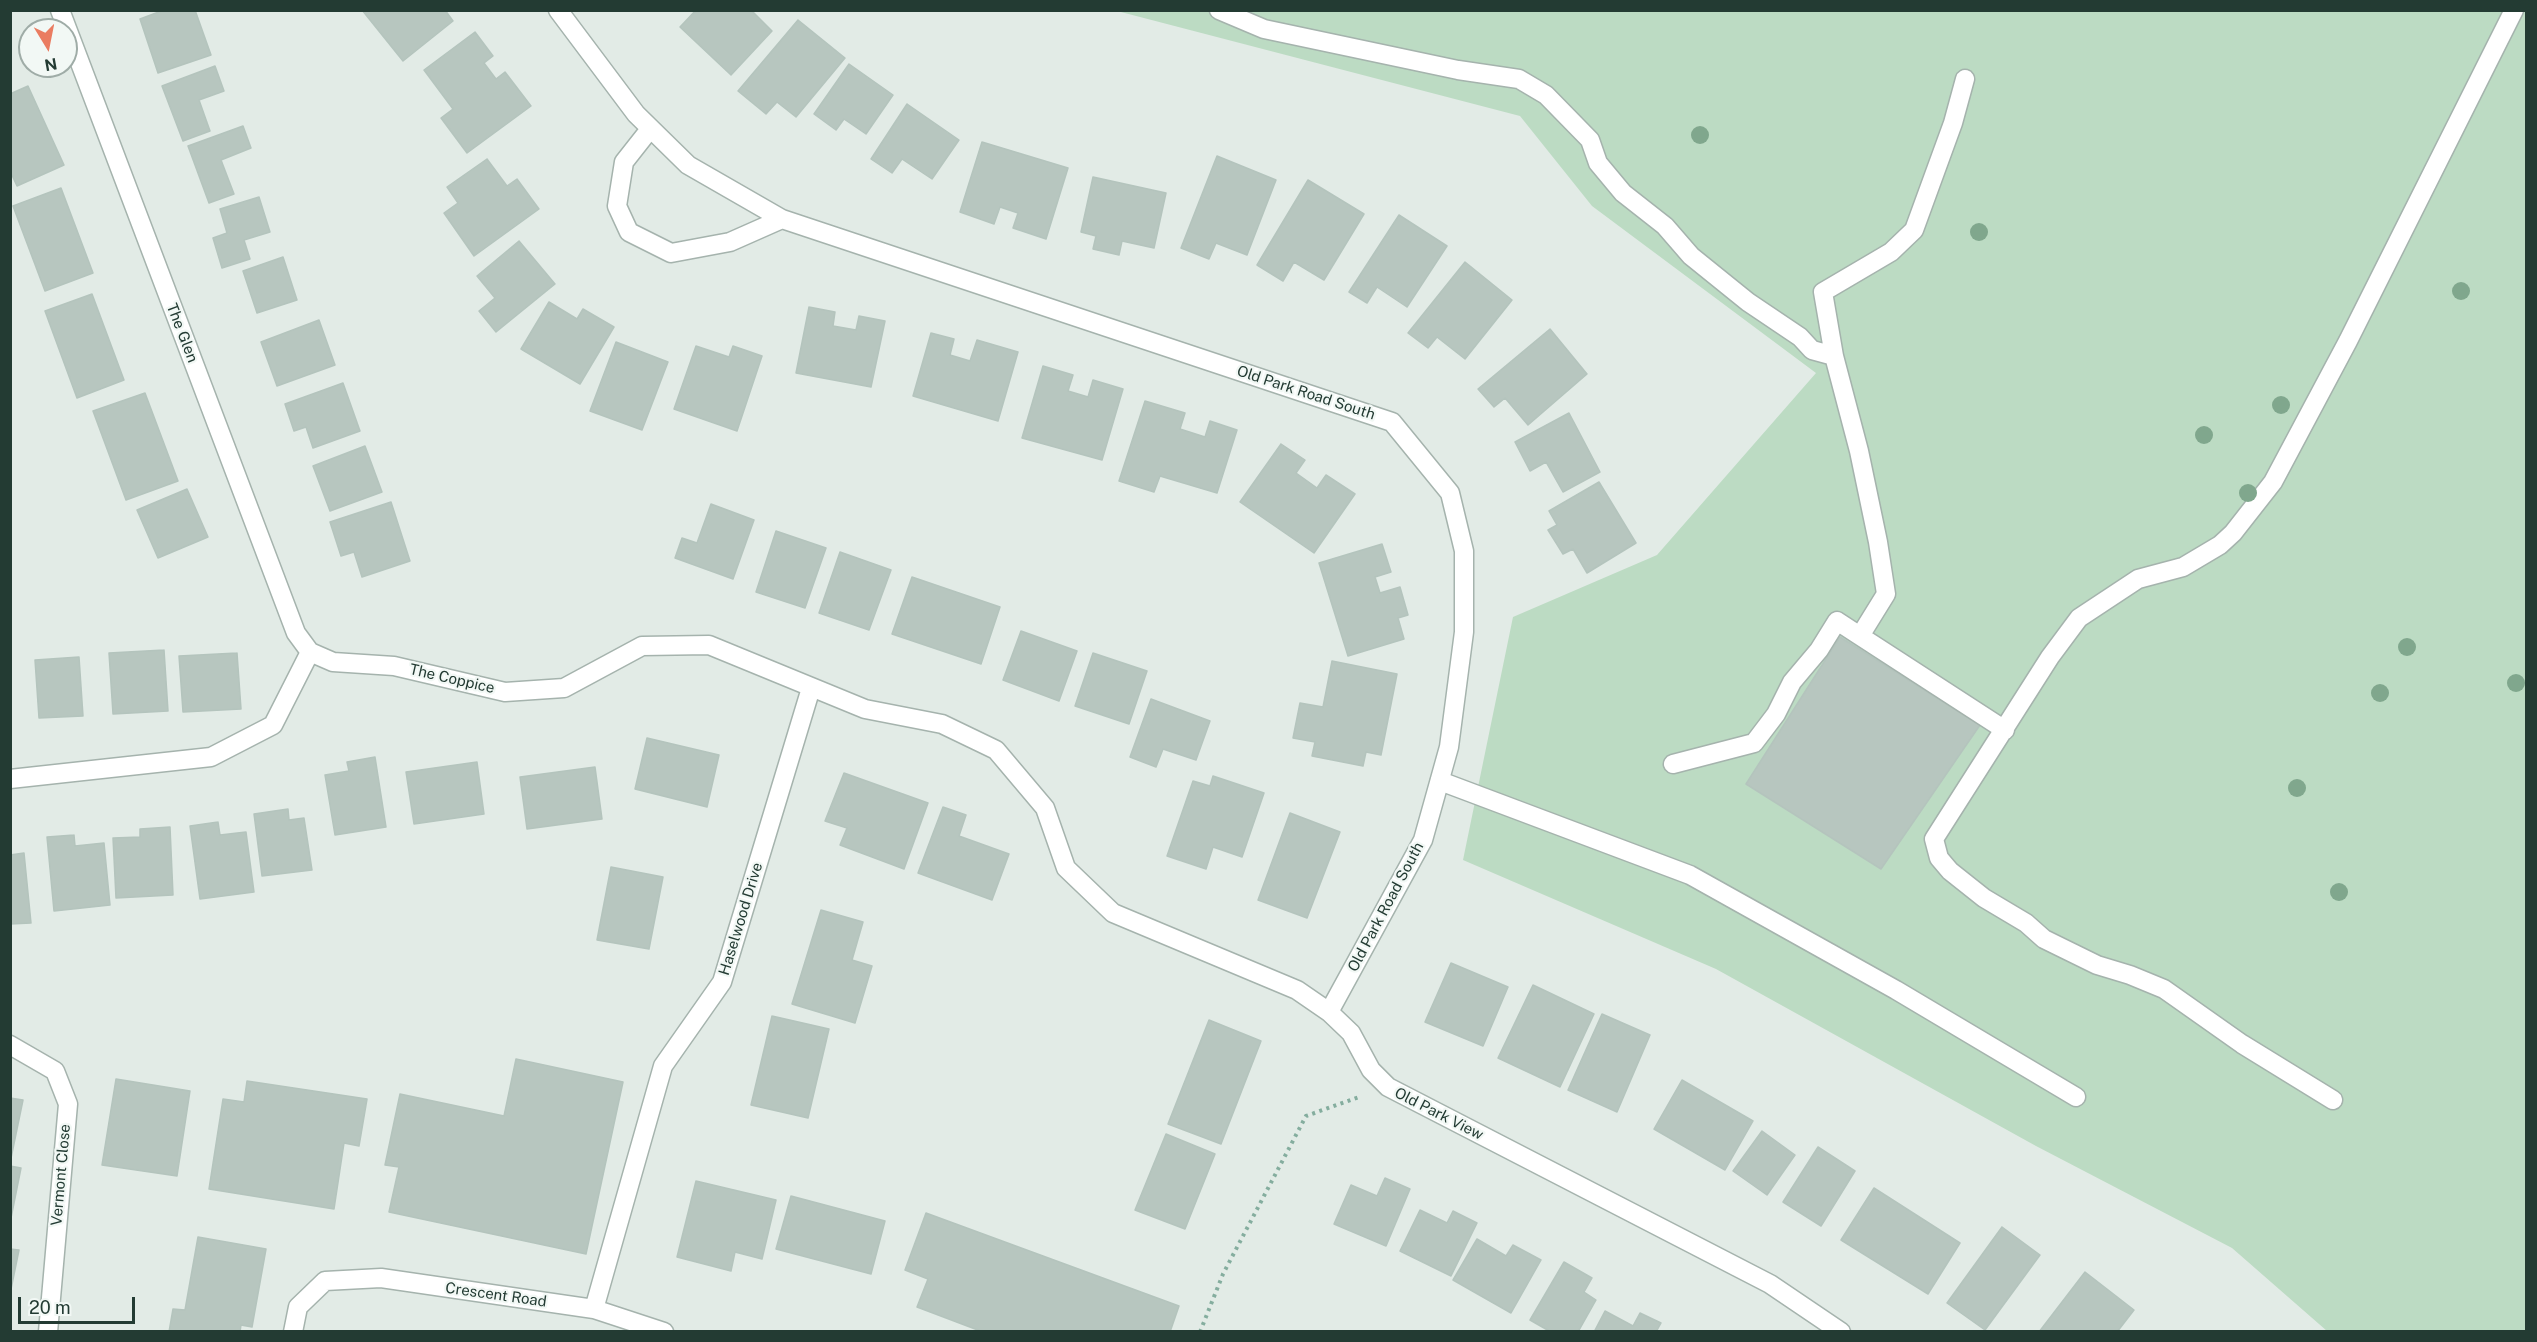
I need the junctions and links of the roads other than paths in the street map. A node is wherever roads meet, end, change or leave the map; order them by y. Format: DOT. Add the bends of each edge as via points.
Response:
graph roads {
  1 [pos="60,10"];
  2 [pos="558,10"];
  3 [pos="1219,10"];
  4 [pos="2514,10"];
  5 [pos="1965,79"];
  6 [pos="650,129"];
  7 [pos="782,219"];
  8 [pos="1834,356"];
  9 [pos="1860,636"];
  10 [pos="310,652"];
  11 [pos="811,687"];
  12 [pos="2005,730"];
  13 [pos="1673,764"];
  14 [pos="10,778"];
  15 [pos="1440,781"];
  16 [pos="1066,868"];
  17 [pos="1329,1012"];
  18 [pos="10,1046"];
  19 [pos="2076,1097"];
  20 [pos="2333,1100"];
  21 [pos="594,1309"];
  22 [pos="48,1332"];
  23 [pos="293,1332"];
  24 [pos="664,1332"];
  25 [pos="1841,1332"];
  1 -- 10 [label="street, The Glen" via="296,633"];
  2 -- 6 [label="street, Old Park Road South"];
  3 -- 8 [label="street" via="1264,29 1458,70 1520,79 1545,95 1590,140 1598,163 1623,193 1665,226 1691,256 1812,350"];
  4 -- 12 [label="street" via="2273,482 2220,545 2183,567 2138,579 2079,618"];
  5 -- 8 [label="street" via="1914,230 1891,252 1823,292"];
  6 -- 7 [label="street, Old Park Road South" via="688,165"];
  6 -- 7 [label="street" via="624,162 617,206 628,232 671,253 730,242"];
  7 -- 15 [label="street, Old Park Road South" via="1392,422 1450,493 1464,550 1464,632 1449,747"];
  8 -- 9 [label="street" via="1864,474 1886,594"];
  9 -- 12 [label="street"];
  9 -- 13 [label="street" via="1837,621 1754,743"];
  10 -- 11 [label="street, The Coppice" via="333,662 393,666 505,692 564,688 642,646 709,645"];
  10 -- 14 [label="street" via="273,725 211,758"];
  11 -- 16 [label="street, The Coppice" via="865,709 942,724 996,750 1045,808"];
  11 -- 21 [label="street, Haselwood Drive" via="722,982 663,1066"];
  12 -- 20 [label="street" via="1934,839 1939,858 1950,871 2044,939 2097,965 2164,989 2242,1044"];
  15 -- 17 [label="street, Old Park Road South" via="1423,840"];
  15 -- 19 [label="street" via="1690,875 1896,990"];
  16 -- 17 [label="street, Old Park View" via="1113,913 1297,990"];
  17 -- 25 [label="street, Old Park View" via="1351,1033 1371,1070 1388,1087 1770,1284"];
  18 -- 22 [label="street, Vermont Close" via="55,1071 68,1104"];
  21 -- 23 [label="street, Crescent Road" via="381,1278 325,1281 298,1307"];
  21 -- 24 [label="street, Crescent Road"];
}
